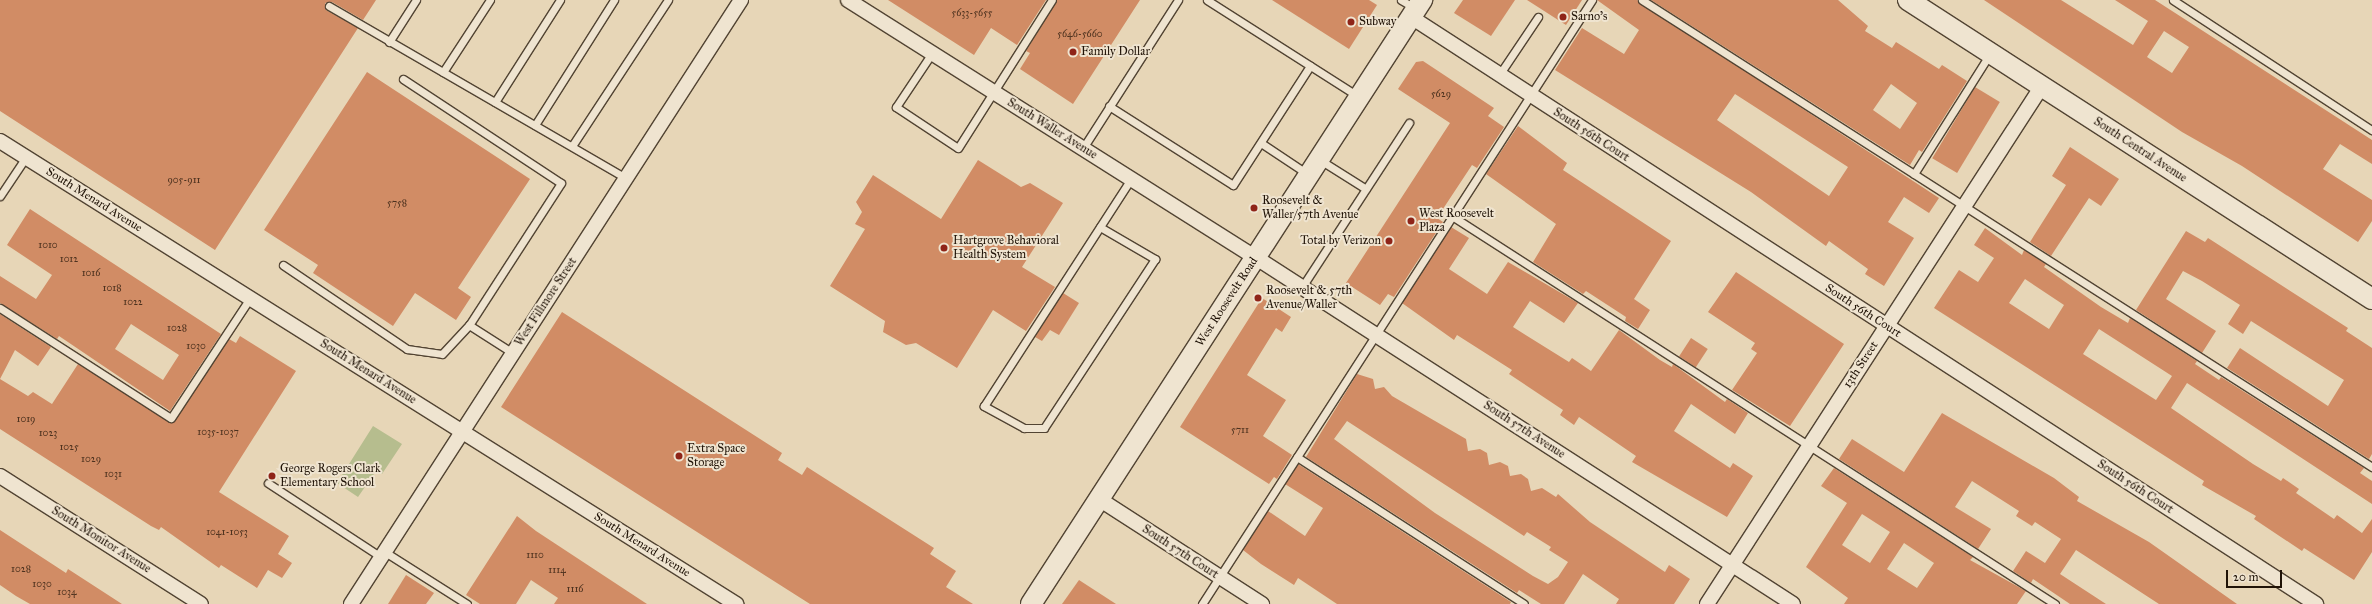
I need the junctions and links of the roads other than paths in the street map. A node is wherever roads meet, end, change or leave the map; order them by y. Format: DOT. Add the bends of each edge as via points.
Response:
graph roads {
  1 [pos="416,0"];
  2 [pos="490,0"];
  3 [pos="560,0"];
  4 [pos="614,0"];
  5 [pos="668,0"];
  6 [pos="741,0"];
  7 [pos="848,0"];
  8 [pos="1052,0"];
  9 [pos="1178,0"];
  10 [pos="1207,0"];
  11 [pos="1592,0"];
  12 [pos="1642,0"];
  13 [pos="1908,0"];
  14 [pos="2173,0"];
  15 [pos="1415,5"];
  16 [pos="329,6"];
  17 [pos="1538,16"];
  18 [pos="389,42"];
  19 [pos="932,53"];
  20 [pos="1990,54"];
  21 [pos="1310,66"];
  22 [pos="443,72"];
  23 [pos="1499,75"];
  24 [pos="403,79"];
  25 [pos="2042,86"];
  26 [pos="993,92"];
  27 [pos="1530,96"];
  28 [pos="1359,97"];
  29 [pos="495,102"];
  30 [pos="1110,106"];
  31 [pos="1409,123"];
  32 [pos="535,125"];
  33 [pos="2372,130"];
  34 [pos="0,140"];
  35 [pos="1261,143"];
  36 [pos="572,146"];
  37 [pos="1082,148"];
  38 [pos="26,157"];
  39 [pos="1314,167"];
  40 [pos="1914,174"];
  41 [pos="626,178"];
  42 [pos="1131,179"];
  43 [pos="1366,189"];
  44 [pos="0,196"];
  45 [pos="1964,206"];
  46 [pos="1452,216"];
  47 [pos="1100,227"];
  48 [pos="1256,257"];
  49 [pos="283,265"];
  50 [pos="1302,287"];
  51 [pos="250,298"];
  52 [pos="2372,299"];
  53 [pos="0,308"];
  54 [pos="469,325"];
  55 [pos="1886,326"];
  56 [pos="1376,335"];
  57 [pos="513,353"];
  58 [pos="462,432"];
  59 [pos="1809,446"];
  60 [pos="1297,457"];
  61 [pos="2372,467"];
  62 [pos="0,476"];
  63 [pos="268,483"];
  64 [pos="1099,499"];
  65 [pos="383,554"];
  66 [pos="1732,565"];
  67 [pos="1219,577"];
  68 [pos="201,604"];
  69 [pos="351,604"];
  70 [pos="467,604"];
  71 [pos="736,604"];
  72 [pos="1031,604"];
  73 [pos="1202,604"];
  74 [pos="1262,604"];
  75 [pos="1524,604"];
  76 [pos="1707,604"];
  77 [pos="1793,604"];
  78 [pos="2055,604"];
  79 [pos="2316,604"];
  1 -- 18 [label="lane"];
  2 -- 22 [label="lane"];
  3 -- 29 [label="lane"];
  4 -- 32 [label="lane"];
  5 -- 36 [label="lane"];
  6 -- 41 [label="street, West Fillmore Street"];
  7 -- 19 [label="street, South Waller Avenue"];
  8 -- 26 [label="lane"];
  9 -- 30 [label="lane"];
  10 -- 21 [label="lane"];
  11 -- 27 [label="lane"];
  12 -- 40 [label="lane"];
  13 -- 20 [label="main road, South Central Avenue"];
  14 -- 33 [label="lane"];
  15 -- 23 [label="street, South 56th Court"];
  15 -- 28 [label="main road, West Roosevelt Road"];
  16 -- 18 [label="lane"];
  17 -- 23 [label="lane"];
  18 -- 22 [label="lane"];
  19 -- 26 [label="street, South Waller Avenue"];
  19 -- 26 [label="lane" via="896,107 958,148"];
  20 -- 25 [label="main road, South Central Avenue"];
  20 -- 40 [label="lane"];
  21 -- 28 [label="lane"];
  21 -- 35 [label="lane"];
  22 -- 29 [label="lane"];
  23 -- 27 [label="street, South 56th Court"];
  24 -- 54 [label="lane" via="561,183"];
  25 -- 45 [label="street, 13th Street"];
  25 -- 52 [label="main road, South Central Avenue"];
  26 -- 37 [label="street, South Waller Avenue"];
  27 -- 46 [label="lane"];
  27 -- 55 [label="street, South 56th Court"];
  28 -- 39 [label="main road, West Roosevelt Road"];
  29 -- 32 [label="lane"];
  30 -- 35 [label="lane" via="1233,185"];
  30 -- 37 [label="lane"];
  31 -- 43 [label="lane"];
  32 -- 36 [label="lane"];
  34 -- 38 [label="street, South Menard Avenue"];
  35 -- 39 [label="lane"];
  36 -- 41 [label="lane"];
  37 -- 42 [label="street, South Waller Avenue"];
  38 -- 44 [label="lane"];
  38 -- 51 [label="street, South Menard Avenue"];
  39 -- 43 [label="lane"];
  39 -- 48 [label="main road, West Roosevelt Road"];
  40 -- 45 [label="lane"];
  41 -- 57 [label="street, West Fillmore Street"];
  42 -- 47 [label="lane"];
  42 -- 48 [label="street, South Waller Avenue"];
  43 -- 50 [label="lane"];
  45 -- 55 [label="street, 13th Street"];
  45 -- 61 [label="lane"];
  46 -- 56 [label="lane"];
  46 -- 59 [label="lane"];
  47 -- 47 [label="lane" via="984,406 1024,428 1044,428 1155,259"];
  48 -- 50 [label="street, South 57th Avenue"];
  48 -- 64 [label="main road, West Roosevelt Road"];
  49 -- 54 [label="lane" via="407,349 442,354"];
  50 -- 56 [label="street, South 57th Avenue"];
  51 -- 53 [label="lane" via="172,418"];
  51 -- 58 [label="street, South Menard Avenue"];
  54 -- 57 [label="lane"];
  55 -- 59 [label="street, 13th Street"];
  55 -- 79 [label="street, South 56th Court"];
  56 -- 60 [label="lane"];
  56 -- 66 [label="street, South 57th Avenue"];
  57 -- 58 [label="street, West Fillmore Street"];
  58 -- 65 [label="street, West Fillmore Street"];
  58 -- 71 [label="street, South Menard Avenue"];
  59 -- 66 [label="street, 13th Street"];
  59 -- 78 [label="lane"];
  60 -- 67 [label="lane"];
  60 -- 75 [label="lane"];
  62 -- 68 [label="street, South Monitor Avenue"];
  63 -- 65 [label="lane"];
  64 -- 67 [label="street, South 57th Court"];
  64 -- 72 [label="main road, West Roosevelt Road"];
  65 -- 69 [label="street, West Fillmore Street"];
  65 -- 70 [label="lane"];
  66 -- 76 [label="street, 13th Street"];
  66 -- 77 [label="street, South 57th Avenue"];
  67 -- 73 [label="lane"];
  67 -- 74 [label="street, South 57th Court"];
}
